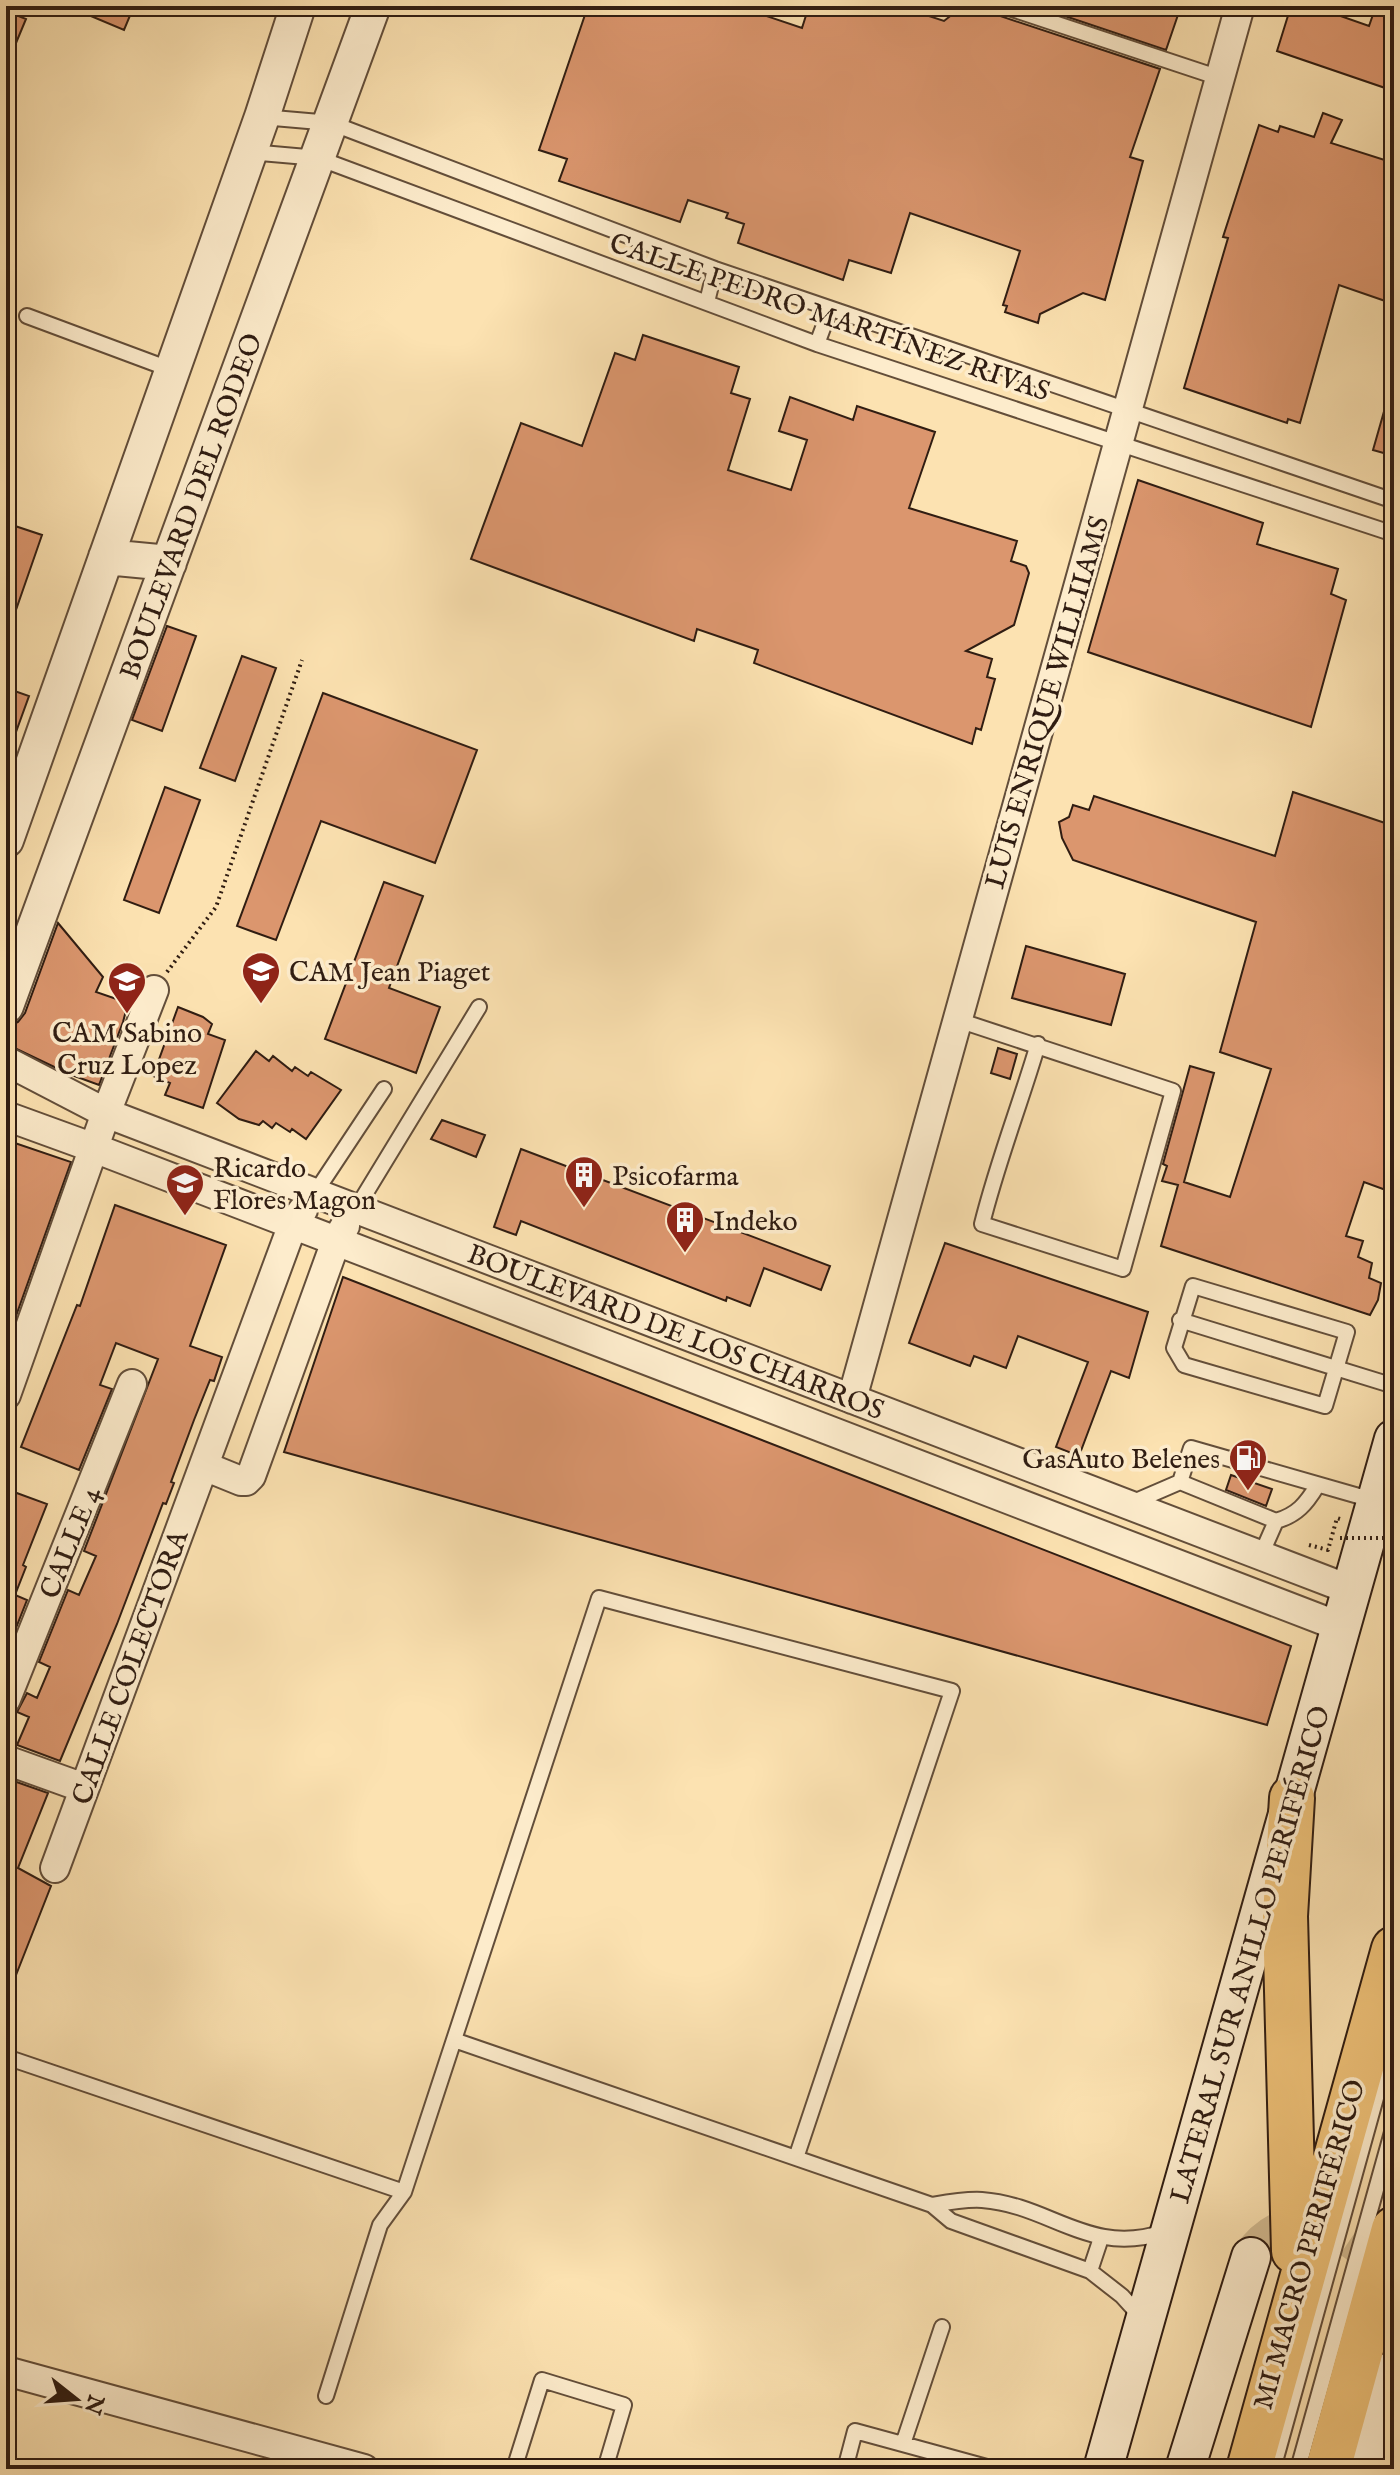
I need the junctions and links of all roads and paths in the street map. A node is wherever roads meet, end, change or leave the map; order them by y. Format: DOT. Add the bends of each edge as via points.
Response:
graph roads {
  1 [pos="298,6"];
  2 [pos="373,6"];
  3 [pos="1003,6"];
  4 [pos="1240,6"];
  5 [pos="1220,78"];
  6 [pos="262,117"];
  7 [pos="331,123"];
  8 [pos="249,152"];
  9 [pos="318,158"];
  10 [pos="715,269"];
  11 [pos="707,302"];
  12 [pos="830,309"];
  13 [pos="27,316"];
  14 [pos="817,344"];
  15 [pos="172,370"];
  16 [pos="1128,411"];
  17 [pos="1119,443"];
  18 [pos="1394,501"];
  19 [pos="1394,534"];
  20 [pos="106,557"];
  21 [pos="169,563"];
  22 [pos="302,660"];
  23 [pos="6,840"];
  24 [pos="154,990"];
  25 [pos="6,1006"];
  26 [pos="479,1007"];
  27 [pos="958,1020"];
  28 [pos="1038,1044"];
  29 [pos="6,1061"];
  30 [pos="384,1089"];
  31 [pos="106,1113"];
  32 [pos="6,1116"];
  33 [pos="94,1148"];
  34 [pos="315,1193"];
  35 [pos="356,1209"];
  36 [pos="293,1224"];
  37 [pos="336,1241"];
  38 [pos="1180,1320"];
  39 [pos="1338,1369"];
  40 [pos="132,1384"];
  41 [pos="1394,1386"];
  42 [pos="6,1395"];
  43 [pos="852,1399"];
  44 [pos="1394,1439"];
  45 [pos="204,1466"];
  46 [pos="1180,1482"];
  47 [pos="1317,1486"];
  48 [pos="1128,1505"];
  49 [pos="1276,1521"];
  50 [pos="1370,1526"];
  51 [pos="1303,1543"];
  52 [pos="1336,1551"];
  53 [pos="1261,1555"];
  54 [pos="1351,1590"];
  55 [pos="1341,1627"];
  56 [pos="6,1699"];
  57 [pos="6,1760"];
  58 [pos="84,1788"];
  59 [pos="1292,1798"];
  60 [pos="55,1868"];
  61 [pos="1394,1949"];
  62 [pos="1394,2033"];
  63 [pos="454,2040"];
  64 [pos="6,2057"];
  65 [pos="1394,2125"];
  66 [pos="796,2158"];
  67 [pos="404,2192"];
  68 [pos="932,2205"];
  69 [pos="1173,2229"];
  70 [pos="1394,2229"];
  71 [pos="1101,2238"];
  72 [pos="1251,2257"];
  73 [pos="1090,2271"];
  74 [pos="1394,2290"];
  75 [pos="1295,2305"];
  76 [pos="1145,2322"];
  77 [pos="942,2327"];
  78 [pos="1374,2360"];
  79 [pos="6,2371"];
  80 [pos="326,2396"];
  81 [pos="903,2444"];
  82 [pos="315,2462"];
  83 [pos="364,2469"];
  84 [pos="514,2469"];
  85 [pos="605,2469"];
  86 [pos="845,2469"];
  87 [pos="994,2469"];
  88 [pos="1103,2469"];
  89 [pos="1185,2469"];
  90 [pos="1249,2469"];
  91 [pos="1273,2469"];
  92 [pos="1298,2469"];
  93 [pos="1328,2469"];
  94 [pos="1360,2469"];
  1 -- 6 [label="street"];
  2 -- 7 [label="street, BOULEVARD DEL RODEO"];
  3 -- 5 [label="lane"];
  4 -- 5 [label="street, LUIS ENRIQUE WILLIIAMS"];
  5 -- 16 [label="street, LUIS ENRIQUE WILLIIAMS"];
  6 -- 7 [label="lane, CALLE PEDRO MARTÍNEZ RIVAS"];
  6 -- 8 [label="street"];
  7 -- 9 [label="street, BOULEVARD DEL RODEO"];
  7 -- 10 [label="lane, CALLE PEDRO MARTÍNEZ RIVAS"];
  8 -- 9 [label="lane, CALLE PEDRO MARTÍNEZ RIVAS"];
  8 -- 15 [label="street"];
  9 -- 11 [label="lane, CALLE PEDRO MARTÍNEZ RIVAS"];
  9 -- 21 [label="street, BOULEVARD DEL RODEO"];
  10 -- 11 [label="lane"];
  10 -- 12 [label="lane, CALLE PEDRO MARTÍNEZ RIVAS"];
  11 -- 14 [label="lane, CALLE PEDRO MARTÍNEZ RIVAS"];
  12 -- 14 [label="lane"];
  12 -- 16 [label="lane, CALLE PEDRO MARTÍNEZ RIVAS"];
  13 -- 15 [label="lane"];
  14 -- 17 [label="lane, CALLE PEDRO MARTÍNEZ RIVAS"];
  15 -- 20 [label="street"];
  16 -- 17 [label="street, LUIS ENRIQUE WILLIIAMS"];
  16 -- 18 [label="lane, CALLE PEDRO MARTÍNEZ RIVAS"];
  17 -- 19 [label="lane, CALLE PEDRO MARTÍNEZ RIVAS"];
  17 -- 27 [label="street, LUIS ENRIQUE WILLIIAMS"];
  20 -- 21 [label="street"];
  20 -- 23 [label="street"];
  21 -- 25 [label="street, BOULEVARD DEL RODEO"];
  22 -- 24 [label="path" via="216,907"];
  24 -- 31 [label="street"];
  26 -- 35 [label="lane"];
  27 -- 28 [label="lane"];
  27 -- 43 [label="street, LUIS ENRIQUE WILLIIAMS"];
  28 -- 28 [label="lane" via="982,1224 1123,1269 1173,1091"];
  29 -- 31 [label="street, BOULEVARD DE LOS CHARROS"];
  30 -- 34 [label="lane"];
  31 -- 33 [label="street"];
  31 -- 34 [label="street, BOULEVARD DE LOS CHARROS"];
  32 -- 33 [label="street, BOULEVARD DE LOS CHARROS"];
  33 -- 36 [label="street, BOULEVARD DE LOS CHARROS"];
  33 -- 42 [label="street"];
  34 -- 35 [label="street, BOULEVARD DE LOS CHARROS"];
  34 -- 36 [label="street, CALLE COLECTORA"];
  35 -- 37 [label="street"];
  35 -- 43 [label="street, BOULEVARD DE LOS CHARROS"];
  36 -- 37 [label="street, BOULEVARD DE LOS CHARROS"];
  36 -- 45 [label="street, CALLE COLECTORA"];
  37 -- 45 [label="street" via="251,1476 241,1481"];
  37 -- 55 [label="street, BOULEVARD DE LOS CHARROS"];
  38 -- 39 [label="lane"];
  38 -- 39 [label="lane" via="1174,1348 1184,1365 1325,1406"];
  38 -- 39 [label="lane" via="1193,1286 1347,1332"];
  39 -- 41 [label="lane"];
  40 -- 56 [label="street, CALLE 4"];
  43 -- 48 [label="street, BOULEVARD DE LOS CHARROS"];
  44 -- 50 [label="main road, LATERAL SUR ANILLO PERIFÉRICO"];
  45 -- 58 [label="street, CALLE COLECTORA"];
  46 -- 47 [label="lane" via="1191,1448"];
  46 -- 48 [label="lane"];
  46 -- 49 [label="lane"];
  47 -- 49 [label="lane" via="1305,1505"];
  47 -- 50 [label="lane"];
  48 -- 53 [label="street, BOULEVARD DE LOS CHARROS"];
  49 -- 53 [label="lane"];
  50 -- 50 [label="path, bridge"];
  50 -- 51 [label="path" via="1337,1518 1328,1550"];
  50 -- 52 [label="path"];
  50 -- 54 [label="main road, LATERAL SUR ANILLO PERIFÉRICO"];
  53 -- 54 [label="street, BOULEVARD DE LOS CHARROS"];
  54 -- 55 [label="main road, LATERAL SUR ANILLO PERIFÉRICO"];
  55 -- 59 [label="main road, LATERAL SUR ANILLO PERIFÉRICO"];
  57 -- 58 [label="street"];
  58 -- 60 [label="street, CALLE COLECTORA"];
  59 -- 69 [label="main road, LATERAL SUR ANILLO PERIFÉRICO"];
  59 -- 75 [label="highway" via="1285,1916"];
  61 -- 75 [label="highway"];
  62 -- 91 [label="lane, MI MACRO PERIFÉRICO"];
  63 -- 66 [label="lane"];
  63 -- 66 [label="lane" via="599,1598 952,1691"];
  63 -- 67 [label="lane"];
  64 -- 67 [label="lane"];
  65 -- 92 [label="lane, MI MACRO PERIFÉRICO"];
  66 -- 68 [label="lane"];
  67 -- 80 [label="lane" via="380,2225"];
  68 -- 71 [label="lane" via="983,2200"];
  68 -- 73 [label="lane" via="951,2221"];
  69 -- 71 [label="lane" via="1139,2239"];
  69 -- 76 [label="main road, LATERAL SUR ANILLO PERIFÉRICO"];
  70 -- 78 [label="highway"];
  71 -- 73 [label="lane"];
  72 -- 89 [label="main road"];
  73 -- 76 [label="lane"];
  74 -- 78 [label="highway"];
  75 -- 90 [label="highway"];
  76 -- 88 [label="main road, LATERAL SUR ANILLO PERIFÉRICO"];
  77 -- 81 [label="lane"];
  78 -- 93 [label="highway"];
  78 -- 94 [label="main road"];
  79 -- 82 [label="street"];
  81 -- 86 [label="lane" via="855,2431"];
  81 -- 87 [label="lane"];
  82 -- 83 [label="street"];
  84 -- 85 [label="lane" via="542,2380 624,2405"];
}
